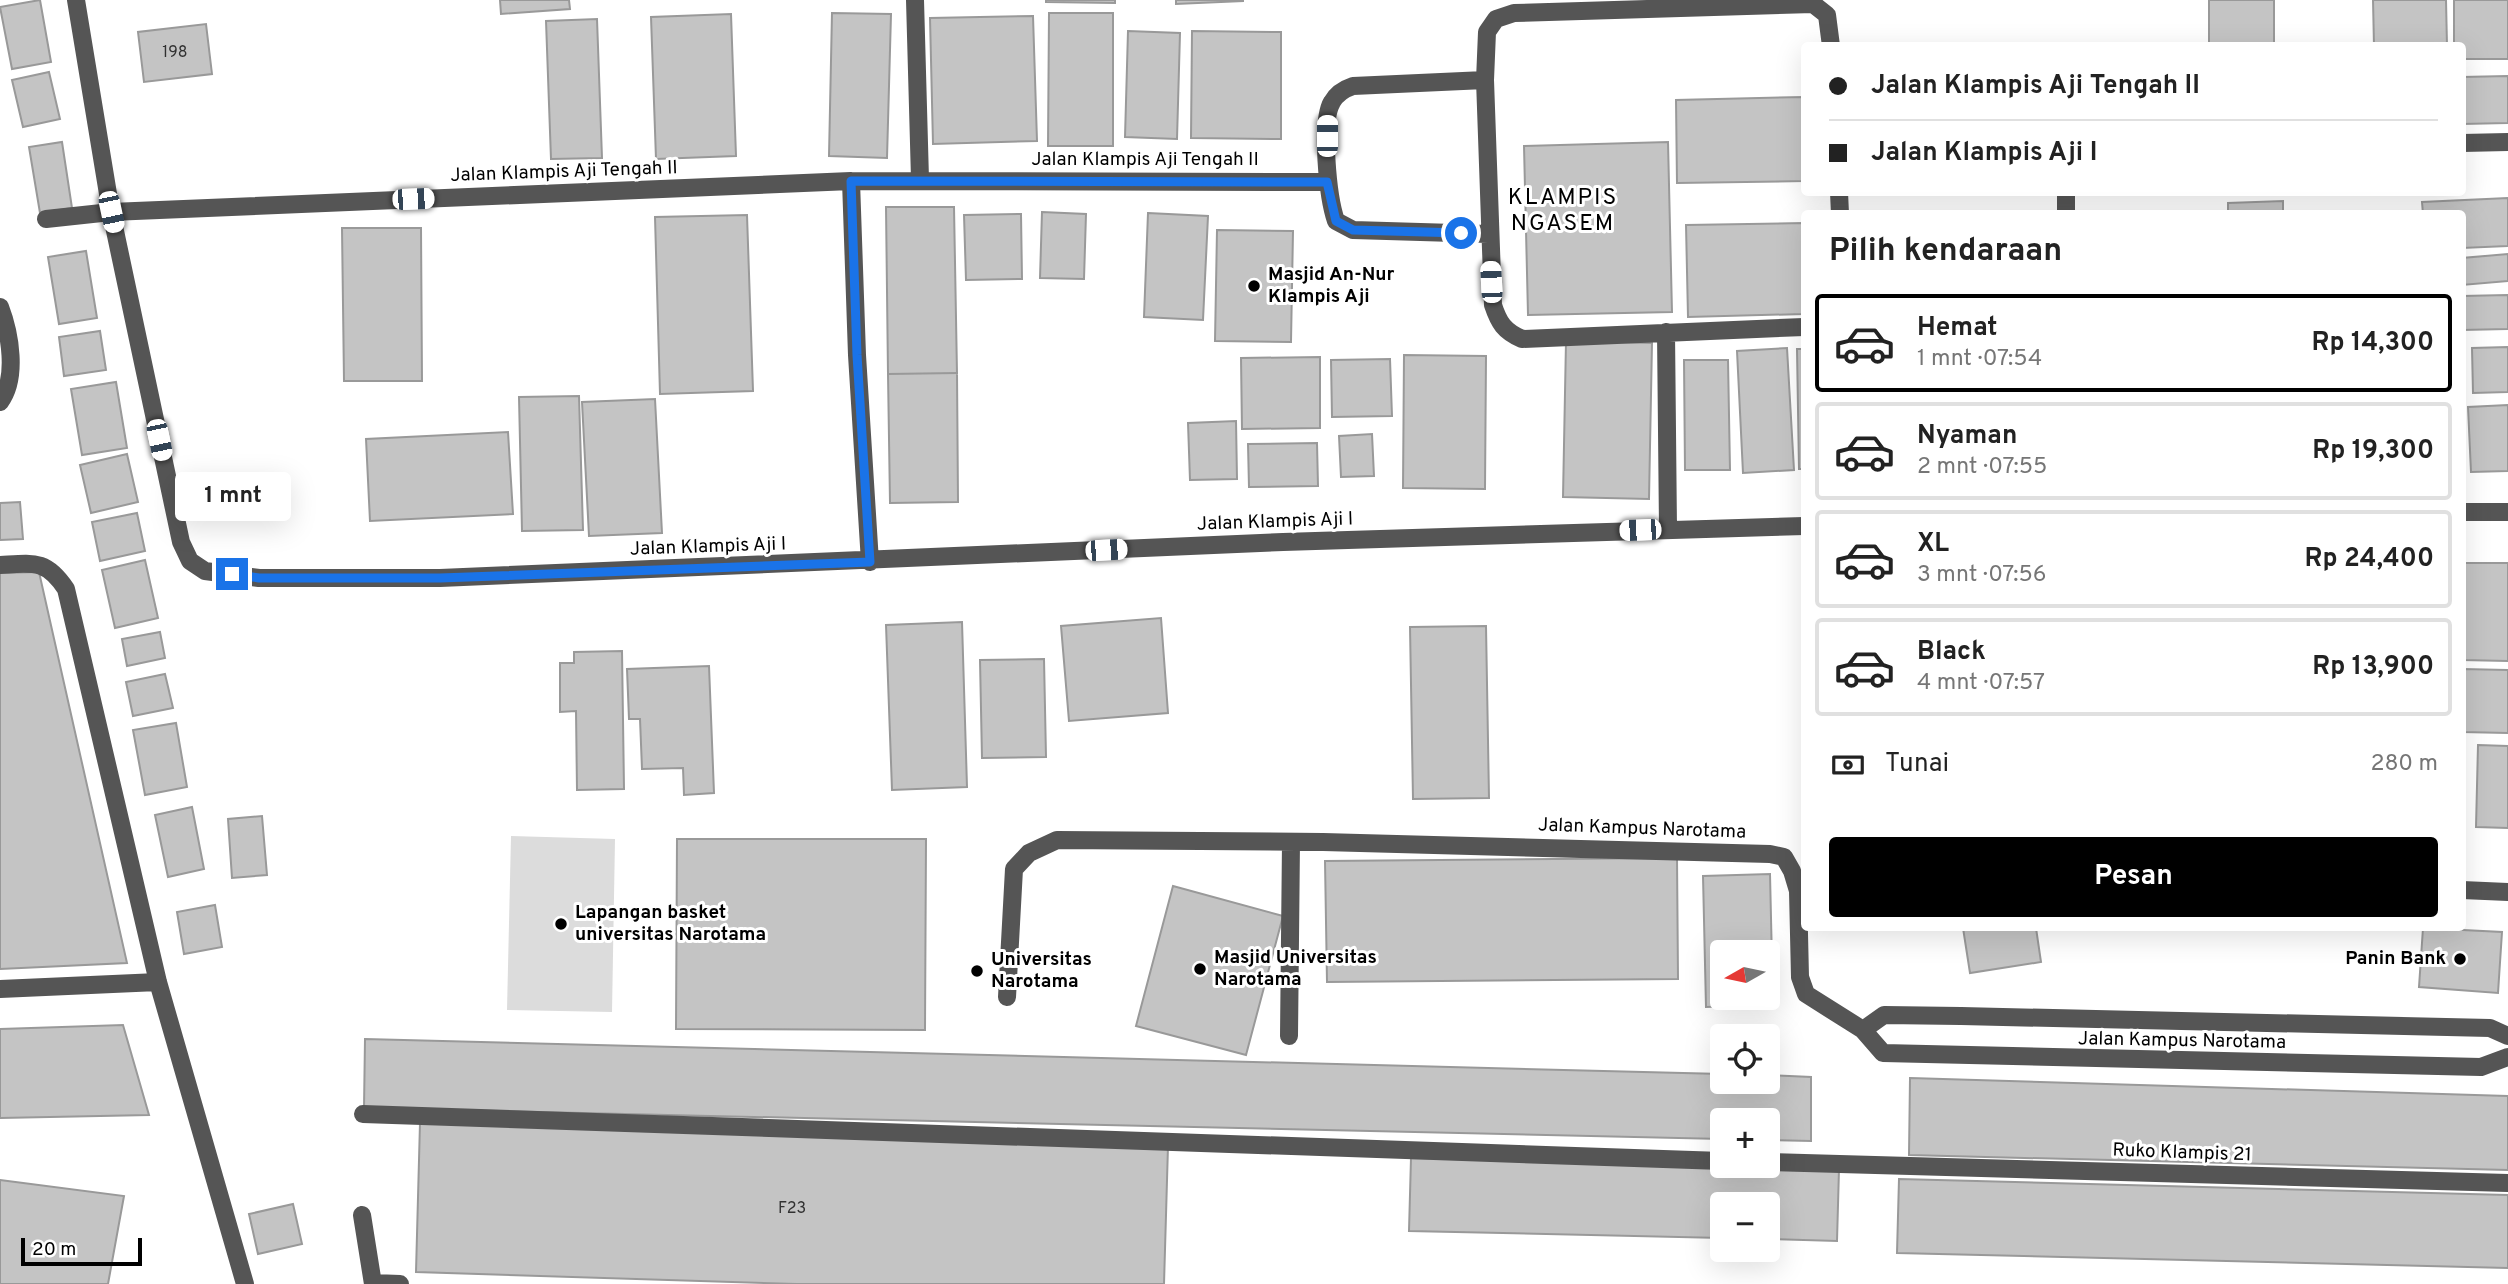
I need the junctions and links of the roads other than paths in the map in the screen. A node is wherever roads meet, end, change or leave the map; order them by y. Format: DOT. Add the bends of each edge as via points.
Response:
graph roads {
  1 [pos="76,0"];
  2 [pos="915,0"];
  3 [pos="1659,3"];
  4 [pos="1831,42"];
  5 [pos="1485,80"];
  6 [pos="2508,142"];
  7 [pos="2466,143"];
  8 [pos="920,180"];
  9 [pos="851,181"];
  10 [pos="1327,182"];
  11 [pos="111,212"];
  12 [pos="46,219"];
  13 [pos="1488,234"];
  14 [pos="0,307"];
  15 [pos="1801,327"];
  16 [pos="1666,332"];
  17 [pos="0,402"];
  18 [pos="2466,512"];
  19 [pos="2508,512"];
  20 [pos="1801,526"];
  21 [pos="1668,529"];
  22 [pos="870,562"];
  23 [pos="0,565"];
  24 [pos="1291,842"];
  25 [pos="2466,890"];
  26 [pos="2508,892"];
  27 [pos="158,982"];
  28 [pos="0,989"];
  29 [pos="1007,997"];
  30 [pos="1863,1030"];
  31 [pos="1289,1035"];
  32 [pos="2508,1036"];
  33 [pos="2508,1057"];
  34 [pos="363,1114"];
  35 [pos="1710,1161"];
  36 [pos="1780,1162"];
  37 [pos="2508,1183"];
  38 [pos="362,1215"];
  39 [pos="245,1284"];
  40 [pos="373,1284"];
  41 [pos="400,1284"];
  1 -- 11 [label="street, Jalan Klampis Aji I"];
  2 -- 8 [label="street"];
  3 -- 4 [label="street" via="1813,4 1828,15"];
  3 -- 5 [label="street" via="1514,13 1496,19 1488,32"];
  5 -- 10 [label="street" via="1341,90 1328,113"];
  5 -- 13 [label="street"];
  6 -- 7 [label="street"];
  8 -- 9 [label="street, Jalan Klampis Aji Tengah II"];
  8 -- 10 [label="street, Jalan Klampis Aji Tengah II"];
  9 -- 11 [label="street, Jalan Klampis Aji Tengah II"];
  9 -- 22 [label="street"];
  10 -- 13 [label="street" via="1336,221 1353,230"];
  11 -- 12 [label="street, Jalan Klampis Aji Tengah II"];
  11 -- 22 [label="street, Jalan Klampis Aji I" via="181,542 190,561 205,571 259,578 440,578"];
  13 -- 16 [label="street" via="1493,305 1499,323 1509,333 1522,340"];
  14 -- 17 [label="street" via="10,353 6,394"];
  15 -- 16 [label="street"];
  16 -- 21 [label="street"];
  18 -- 19 [label="street"];
  20 -- 21 [label="street, Jalan Klampis Aji I"];
  21 -- 22 [label="street, Jalan Klampis Aji I"];
  23 -- 27 [label="street" via="44,565 66,589"];
  24 -- 29 [label="street, Jalan Kampus Narotama" via="1056,840 1029,853 1014,869"];
  24 -- 30 [label="street, Jalan Kampus Narotama" via="1540,846 1784,857 1798,891 1800,977 1806,994"];
  24 -- 31 [label="street"];
  25 -- 26 [label="street"];
  27 -- 28 [label="street"];
  27 -- 39 [label="street"];
  30 -- 32 [label="street, Jalan Kampus Narotama" via="1884,1015 2490,1028"];
  30 -- 33 [label="street, Jalan Kampus Narotama" via="1883,1053 1897,1054 2481,1068"];
  34 -- 35 [label="street"];
  36 -- 37 [label="street, Ruko Klampis 21"];
  38 -- 40 [label="street"];
  40 -- 41 [label="street"];
}
